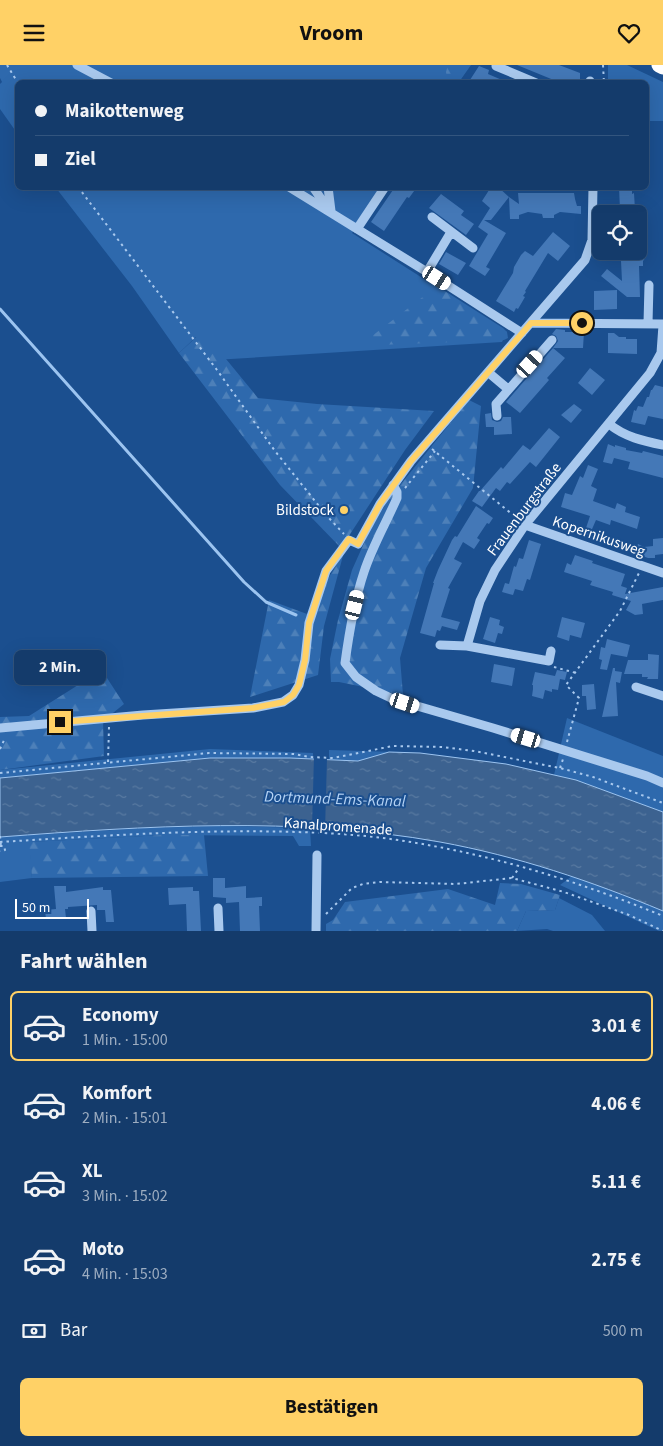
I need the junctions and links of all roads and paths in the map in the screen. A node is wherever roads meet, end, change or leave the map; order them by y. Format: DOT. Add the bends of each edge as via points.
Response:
graph roads {
  1 [pos="8,65"];
  2 [pos="77,65"];
  3 [pos="603,65"];
  4 [pos="659,65"];
  5 [pos="496,66"];
  6 [pos="663,67"];
  7 [pos="16,80"];
  8 [pos="104,80"];
  9 [pos="529,80"];
  10 [pos="604,80"];
  11 [pos="80,190"];
  12 [pos="294,190"];
  13 [pos="315,190"];
  14 [pos="328,190"];
  15 [pos="383,190"];
  16 [pos="593,190"];
  17 [pos="331,214"];
  18 [pos="432,217"];
  19 [pos="357,229"];
  20 [pos="451,232"];
  21 [pos="473,248"];
  22 [pos="427,272"];
  23 [pos="649,285"];
  24 [pos="531,323"];
  25 [pos="648,323"];
  26 [pos="663,324"];
  27 [pos="522,333"];
  28 [pos="552,340"];
  29 [pos="489,373"];
  30 [pos="508,389"];
  31 [pos="497,416"];
  32 [pos="609,424"];
  33 [pos="426,444"];
  34 [pos="663,445"];
  35 [pos="435,451"];
  36 [pos="393,485"];
  37 [pos="397,498"];
  38 [pos="525,525"];
  39 [pos="349,539"];
  40 [pos="642,566"];
  41 [pos="663,573"];
  42 [pos="440,645"];
  43 [pos="467,647"];
  44 [pos="551,651"];
  45 [pos="548,661"];
  46 [pos="576,673"];
  47 [pos="636,687"];
  48 [pos="663,695"];
  49 [pos="109,718"];
  50 [pos="3,728"];
  51 [pos="0,749"];
  52 [pos="565,750"];
  53 [pos="108,762"];
  54 [pos="0,773"];
  55 [pos="663,783"];
  56 [pos="663,803"];
  57 [pos="0,836"];
  58 [pos="0,842"];
  59 [pos="0,846"];
  60 [pos="0,851"];
  61 [pos="317,855"];
  62 [pos="519,867"];
  63 [pos="512,878"];
  64 [pos="218,908"];
  65 [pos="91,911"];
  66 [pos="663,916"];
  67 [pos="316,917"];
  68 [pos="92,931"];
  69 [pos="219,931"];
  70 [pos="316,931"];
  71 [pos="663,931"];
  1 -- 7 [label="path"];
  2 -- 8 [label="street"];
  3 -- 10 [label="path"];
  4 -- 6 [label="highway"];
  5 -- 9 [label="street"];
  11 -- 39 [label="path" via="275,451"];
  12 -- 17 [label="street"];
  13 -- 17 [label="street"];
  14 -- 17 [label="street"];
  15 -- 19 [label="street"];
  16 -- 24 [label="street" via="594,229 585,260"];
  17 -- 19 [label="street"];
  18 -- 20 [label="street"];
  19 -- 22 [label="street"];
  20 -- 21 [label="street"];
  20 -- 22 [label="street"];
  22 -- 27 [label="street"];
  23 -- 25 [label="street"];
  24 -- 25 [label="street"];
  24 -- 27 [label="street"];
  25 -- 26 [label="street"];
  26 -- 32 [label="street, Frauenburgstraße" via="662,348 657,363"];
  27 -- 29 [label="street"];
  28 -- 30 [label="street"];
  29 -- 30 [label="street"];
  29 -- 33 [label="street"];
  30 -- 31 [label="street" via="496,404"];
  32 -- 34 [label="street" via="630,437"];
  32 -- 38 [label="street, Frauenburgstraße"];
  33 -- 35 [label="path"];
  33 -- 36 [label="street"];
  35 -- 37 [label="path"];
  35 -- 38 [label="path"];
  36 -- 37 [label="street"];
  36 -- 39 [label="street" via="358,544"];
  37 -- 52 [label="street" via="363,573 345,663 356,677 393,699"];
  38 -- 40 [label="street, Kopernikusweg"];
  38 -- 43 [label="street, Frauenburgstraße" via="495,570 480,601"];
  39 -- 49 [label="street" via="326,571 309,623 299,685 284,702 253,708"];
  40 -- 41 [label="street, Kopernikusweg"];
  40 -- 46 [label="path" via="620,611"];
  42 -- 43 [label="street"];
  43 -- 45 [label="street"];
  44 -- 45 [label="street"];
  45 -- 46 [label="path" via="555,668"];
  46 -- 52 [label="path" via="566,685 579,698"];
  47 -- 48 [label="street"];
  49 -- 50 [label="street"];
  49 -- 53 [label="path"];
  50 -- 51 [label="path" via="5,738"];
  52 -- 55 [label="street"];
  53 -- 54 [label="path"];
  53 -- 56 [label="path" via="209,753 333,758 393,746 442,747 560,768"];
  57 -- 59 [label="path, bridge"];
  58 -- 62 [label="path, Kanalpromenade" via="183,833 342,835 407,842"];
  59 -- 60 [label="path" via="5,850"];
  61 -- 67 [label="street"];
  62 -- 63 [label="path"];
  62 -- 66 [label="path, Kanalpromenade"];
  63 -- 67 [label="path" via="456,884 363,884 352,888 330,912"];
  63 -- 71 [label="path" via="630,915"];
  64 -- 69 [label="street"];
  65 -- 68 [label="street"];
  67 -- 70 [label="street"];
}
